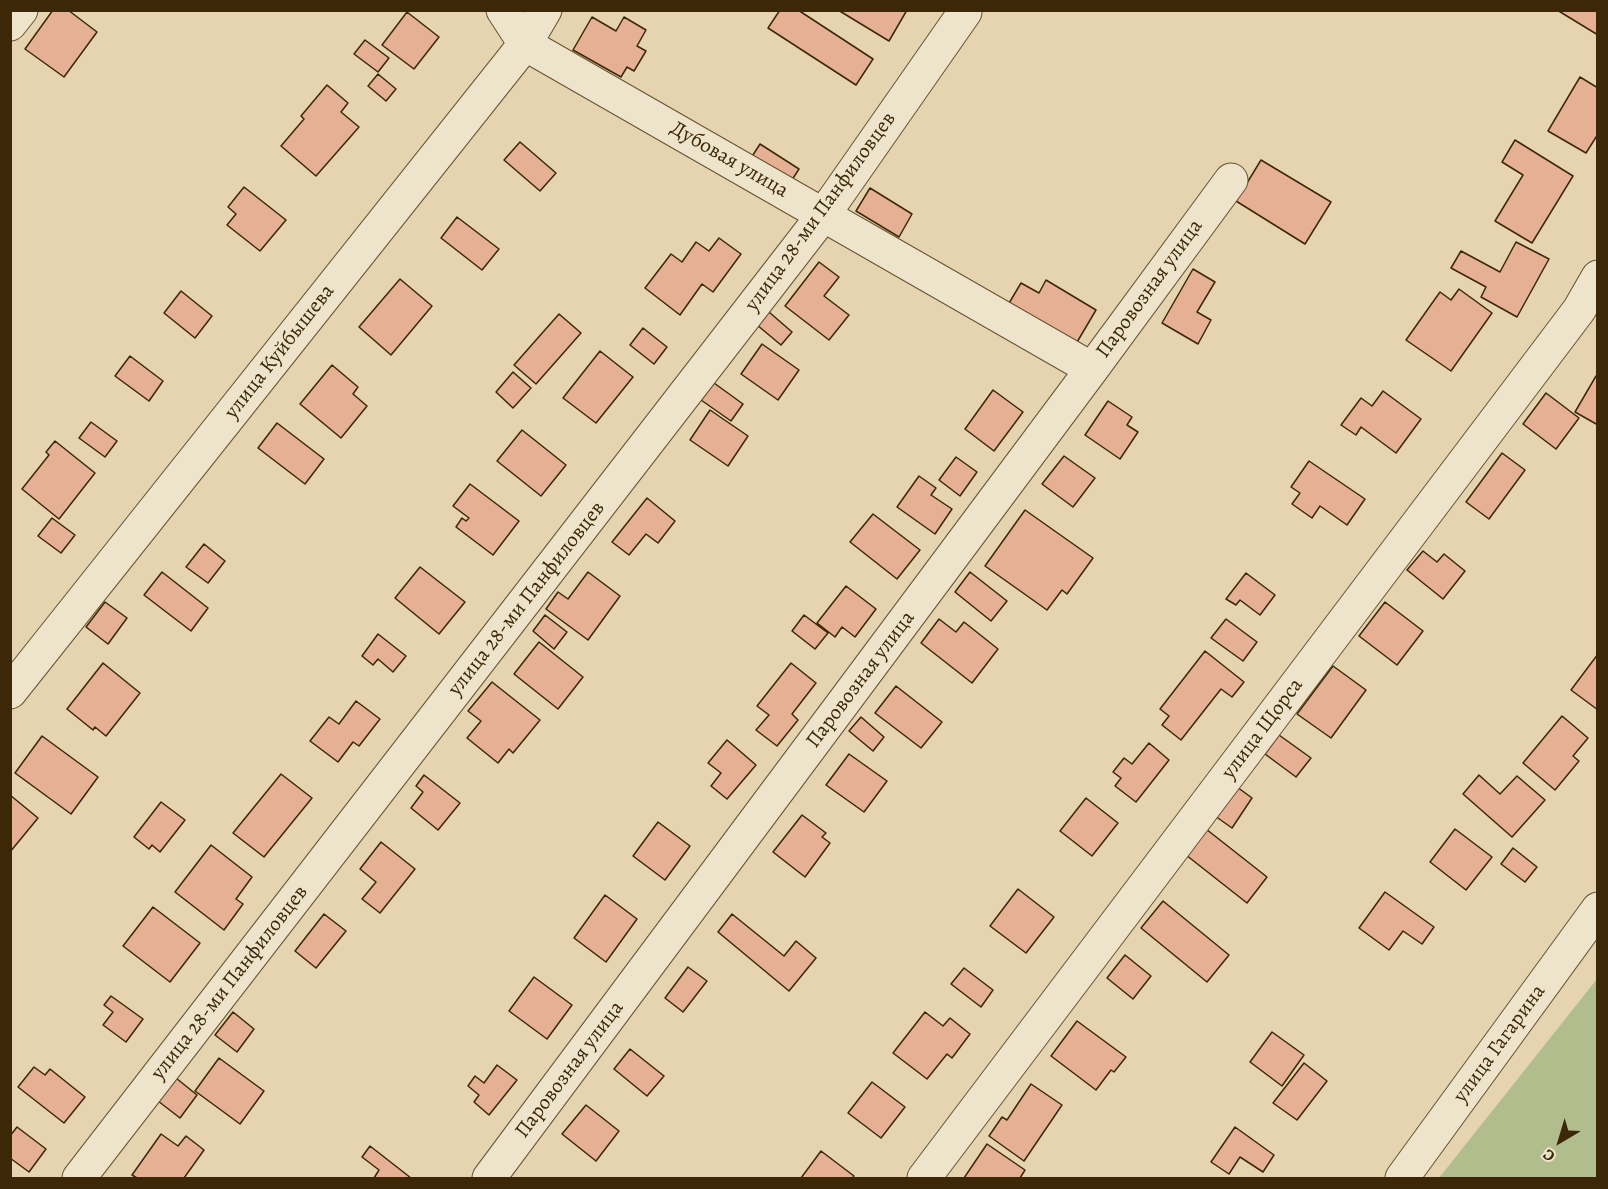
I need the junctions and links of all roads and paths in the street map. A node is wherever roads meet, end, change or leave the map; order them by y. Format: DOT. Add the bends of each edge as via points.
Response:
graph roads {
  1 [pos="21,10"];
  2 [pos="503,10"];
  3 [pos="545,10"];
  4 [pos="965,12"];
  5 [pos="10,24"];
  6 [pos="525,44"];
  7 [pos="1231,180"];
  8 [pos="824,214"];
  9 [pos="1598,277"];
  10 [pos="1588,315"];
  11 [pos="1092,369"];
  12 [pos="10,692"];
  13 [pos="1598,909"];
  14 [pos="79,1179"];
  15 [pos="489,1179"];
  16 [pos="924,1179"];
  17 [pos="1402,1179"];
  1 -- 5 [label="street"];
  2 -- 6 [label="street, Дубовая улица"];
  3 -- 6 [label="street, улица Куйбышева"];
  4 -- 8 [label="street, улица 28-ми Панфиловцев"];
  6 -- 8 [label="street, Дубовая улица"];
  6 -- 12 [label="street, улица Куйбышева"];
  7 -- 11 [label="street, Паровозная улица"];
  8 -- 11 [label="street, Дубовая улица"];
  8 -- 14 [label="street, улица 28-ми Панфиловцев"];
  9 -- 10 [label="street, улица Щорса"];
  10 -- 16 [label="street, улица Щорса"];
  11 -- 15 [label="street, Паровозная улица"];
  13 -- 17 [label="street, улица Гагарина"];
}
